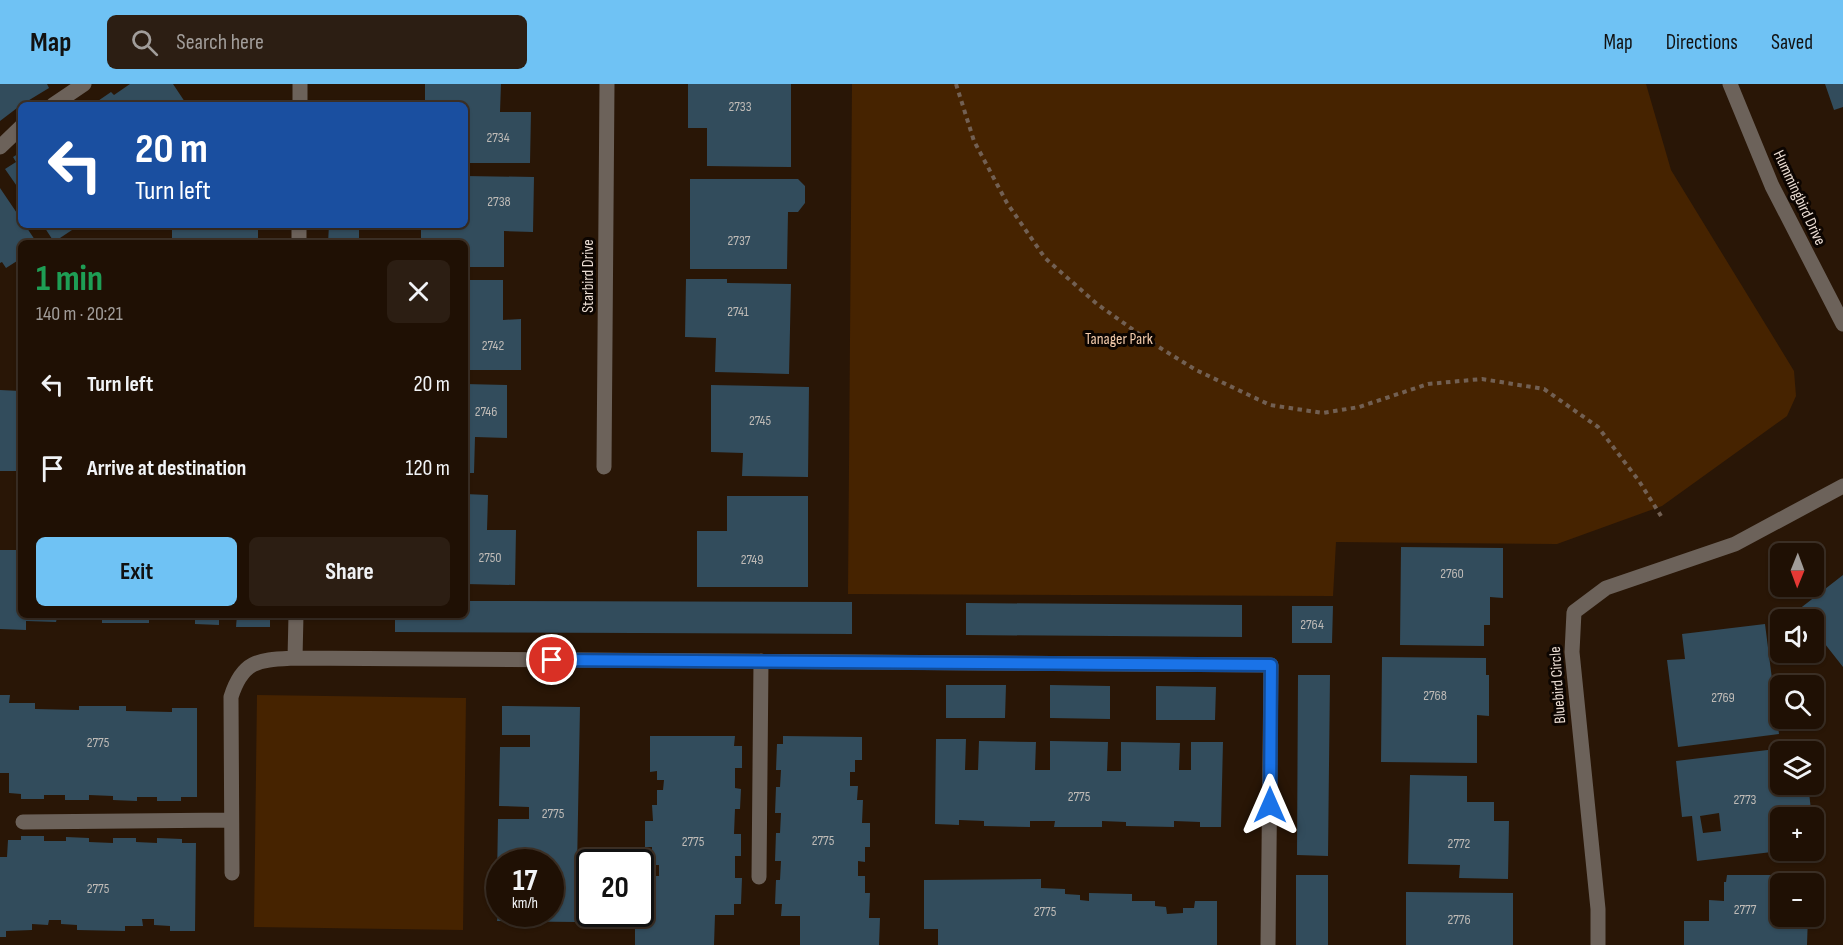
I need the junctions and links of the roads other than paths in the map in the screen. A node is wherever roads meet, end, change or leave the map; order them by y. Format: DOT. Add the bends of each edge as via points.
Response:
graph roads {
  1 [pos="84,84"];
  2 [pos="300,84"];
  3 [pos="607,84"];
  4 [pos="1730,84"];
  5 [pos="57,102"];
  6 [pos="300,102"];
  7 [pos="18,130"];
  8 [pos="0,147"];
  9 [pos="1843,324"];
  10 [pos="604,467"];
  11 [pos="1843,486"];
  12 [pos="296,618"];
  13 [pos="295,658"];
  14 [pos="761,661"];
  15 [pos="231,820"];
  16 [pos="23,822"];
  17 [pos="232,873"];
  18 [pos="759,877"];
  19 [pos="1268,945"];
  20 [pos="1598,945"];
  1 -- 5 [label="street"];
  2 -- 6 [label="street"];
  3 -- 10 [label="street, Starbird Drive"];
  4 -- 9 [label="street, Hummingbird Drive" via="1772,186"];
  7 -- 8 [label="street"];
  11 -- 20 [label="street, Bluebird Circle" via="1735,544 1606,588 1575,612 1572,652 1598,909"];
  12 -- 13 [label="street"];
  13 -- 14 [label="street"];
  13 -- 15 [label="street" via="264,660 248,667 236,681 231,697"];
  14 -- 18 [label="street"];
  14 -- 19 [label="street" via="1271,665"];
  15 -- 16 [label="street"];
  15 -- 17 [label="street"];
}
